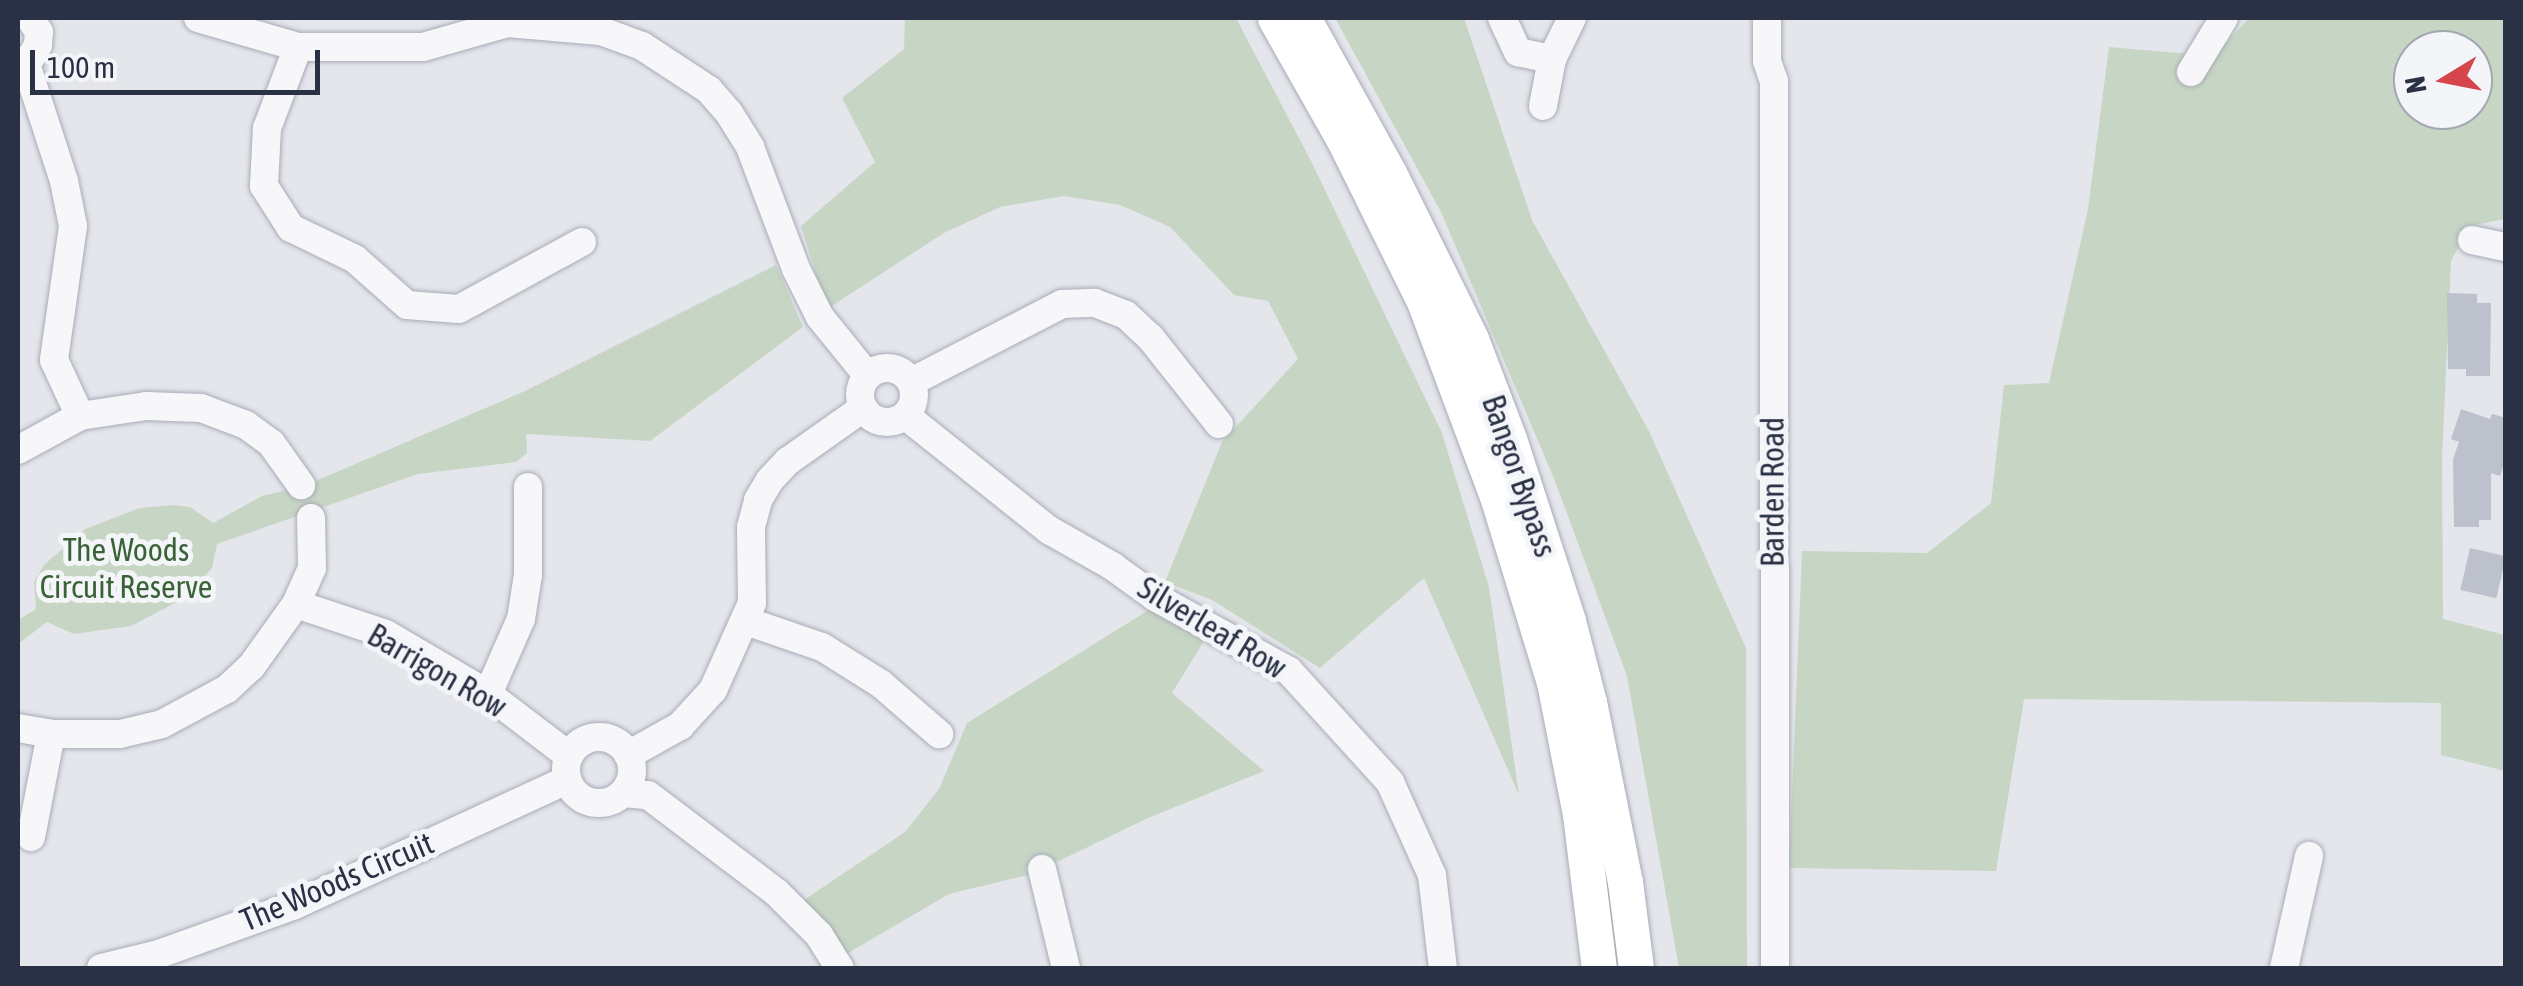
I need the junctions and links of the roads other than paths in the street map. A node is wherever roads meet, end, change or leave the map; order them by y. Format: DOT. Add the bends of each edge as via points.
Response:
graph roads {
  1 [pos="36,18"];
  2 [pos="198,18"];
  3 [pos="1275,18"];
  4 [pos="1303,18"];
  5 [pos="1502,18"];
  6 [pos="1572,18"];
  7 [pos="1767,18"];
  8 [pos="2224,18"];
  9 [pos="507,20"];
  10 [pos="298,47"];
  11 [pos="1552,59"];
  12 [pos="22,62"];
  13 [pos="2191,72"];
  14 [pos="1543,106"];
  15 [pos="2472,240"];
  16 [pos="582,242"];
  17 [pos="2506,247"];
  18 [pos="868,376"];
  19 [pos="911,382"];
  20 [pos="863,408"];
  21 [pos="80,416"];
  22 [pos="906,416"];
  23 [pos="1219,424"];
  24 [pos="18,450"];
  25 [pos="301,485"];
  26 [pos="528,487"];
  27 [pos="311,518"];
  28 [pos="296,604"];
  29 [pos="746,622"];
  30 [pos="488,694"];
  31 [pos="18,728"];
  32 [pos="50,734"];
  33 [pos="939,734"];
  34 [pos="628,754"];
  35 [pos="568,768"];
  36 [pos="623,793"];
  37 [pos="31,837"];
  38 [pos="2309,856"];
  39 [pos="1042,869"];
  40 [pos="100,968"];
  41 [pos="840,968"];
  42 [pos="1066,968"];
  43 [pos="1444,968"];
  44 [pos="1599,968"];
  45 [pos="1636,968"];
  46 [pos="1775,968"];
  47 [pos="2284,968"];
  1 -- 12 [label="street" via="39,38"];
  2 -- 10 [label="street"];
  3 -- 44 [label="main road, Bangor Bypass" via="1424,301 1497,496 1554,682 1580,814"];
  4 -- 45 [label="main road, Bangor Bypass" via="1471,338 1509,439 1588,702"];
  5 -- 11 [label="street" via="1518,52"];
  6 -- 11 [label="street"];
  7 -- 46 [label="street, Barden Road" via="1774,81"];
  8 -- 13 [label="street"];
  9 -- 10 [label="street" via="423,47"];
  9 -- 18 [label="street" via="600,31 642,46 709,90 750,148 820,317"];
  10 -- 16 [label="street" via="267,128 264,186 291,228 355,259 407,304 459,309"];
  11 -- 14 [label="street"];
  12 -- 21 [label="street" via="73,226 54,360"];
  15 -- 17 [label="street"];
  18 -- 19 [label="street" via="894,369"];
  18 -- 20 [label="street" via="860,391"];
  19 -- 22 [label="street" via="914,400"];
  19 -- 23 [label="street" via="1062,304 1095,303 1126,316 1150,338"];
  20 -- 22 [label="street" via="879,422"];
  20 -- 29 [label="street" via="788,461 758,500"];
  21 -- 24 [label="street"];
  21 -- 25 [label="street" via="146,406 225,415 271,443"];
  22 -- 43 [label="street, Silverleaf Row" via="1050,530 1289,671 1390,782 1432,875"];
  26 -- 30 [label="street" via="521,618"];
  27 -- 28 [label="street" via="312,568"];
  28 -- 30 [label="street, Barrigon Row" via="386,634"];
  28 -- 32 [label="street" via="251,667 201,706 120,734"];
  29 -- 33 [label="street" via="822,647 882,684"];
  29 -- 34 [label="street" via="701,708"];
  30 -- 35 [label="street, Barrigon Row"];
  31 -- 32 [label="street"];
  32 -- 37 [label="street"];
  34 -- 35 [label="street" via="603,738 583,741"];
  34 -- 36 [label="street" via="632,774"];
  35 -- 36 [label="street" via="578,796 596,804"];
  35 -- 40 [label="street, The Woods Circuit" via="295,904 159,954"];
  36 -- 41 [label="street" via="648,794 777,893"];
  38 -- 47 [label="street"];
  39 -- 42 [label="street"];
}
